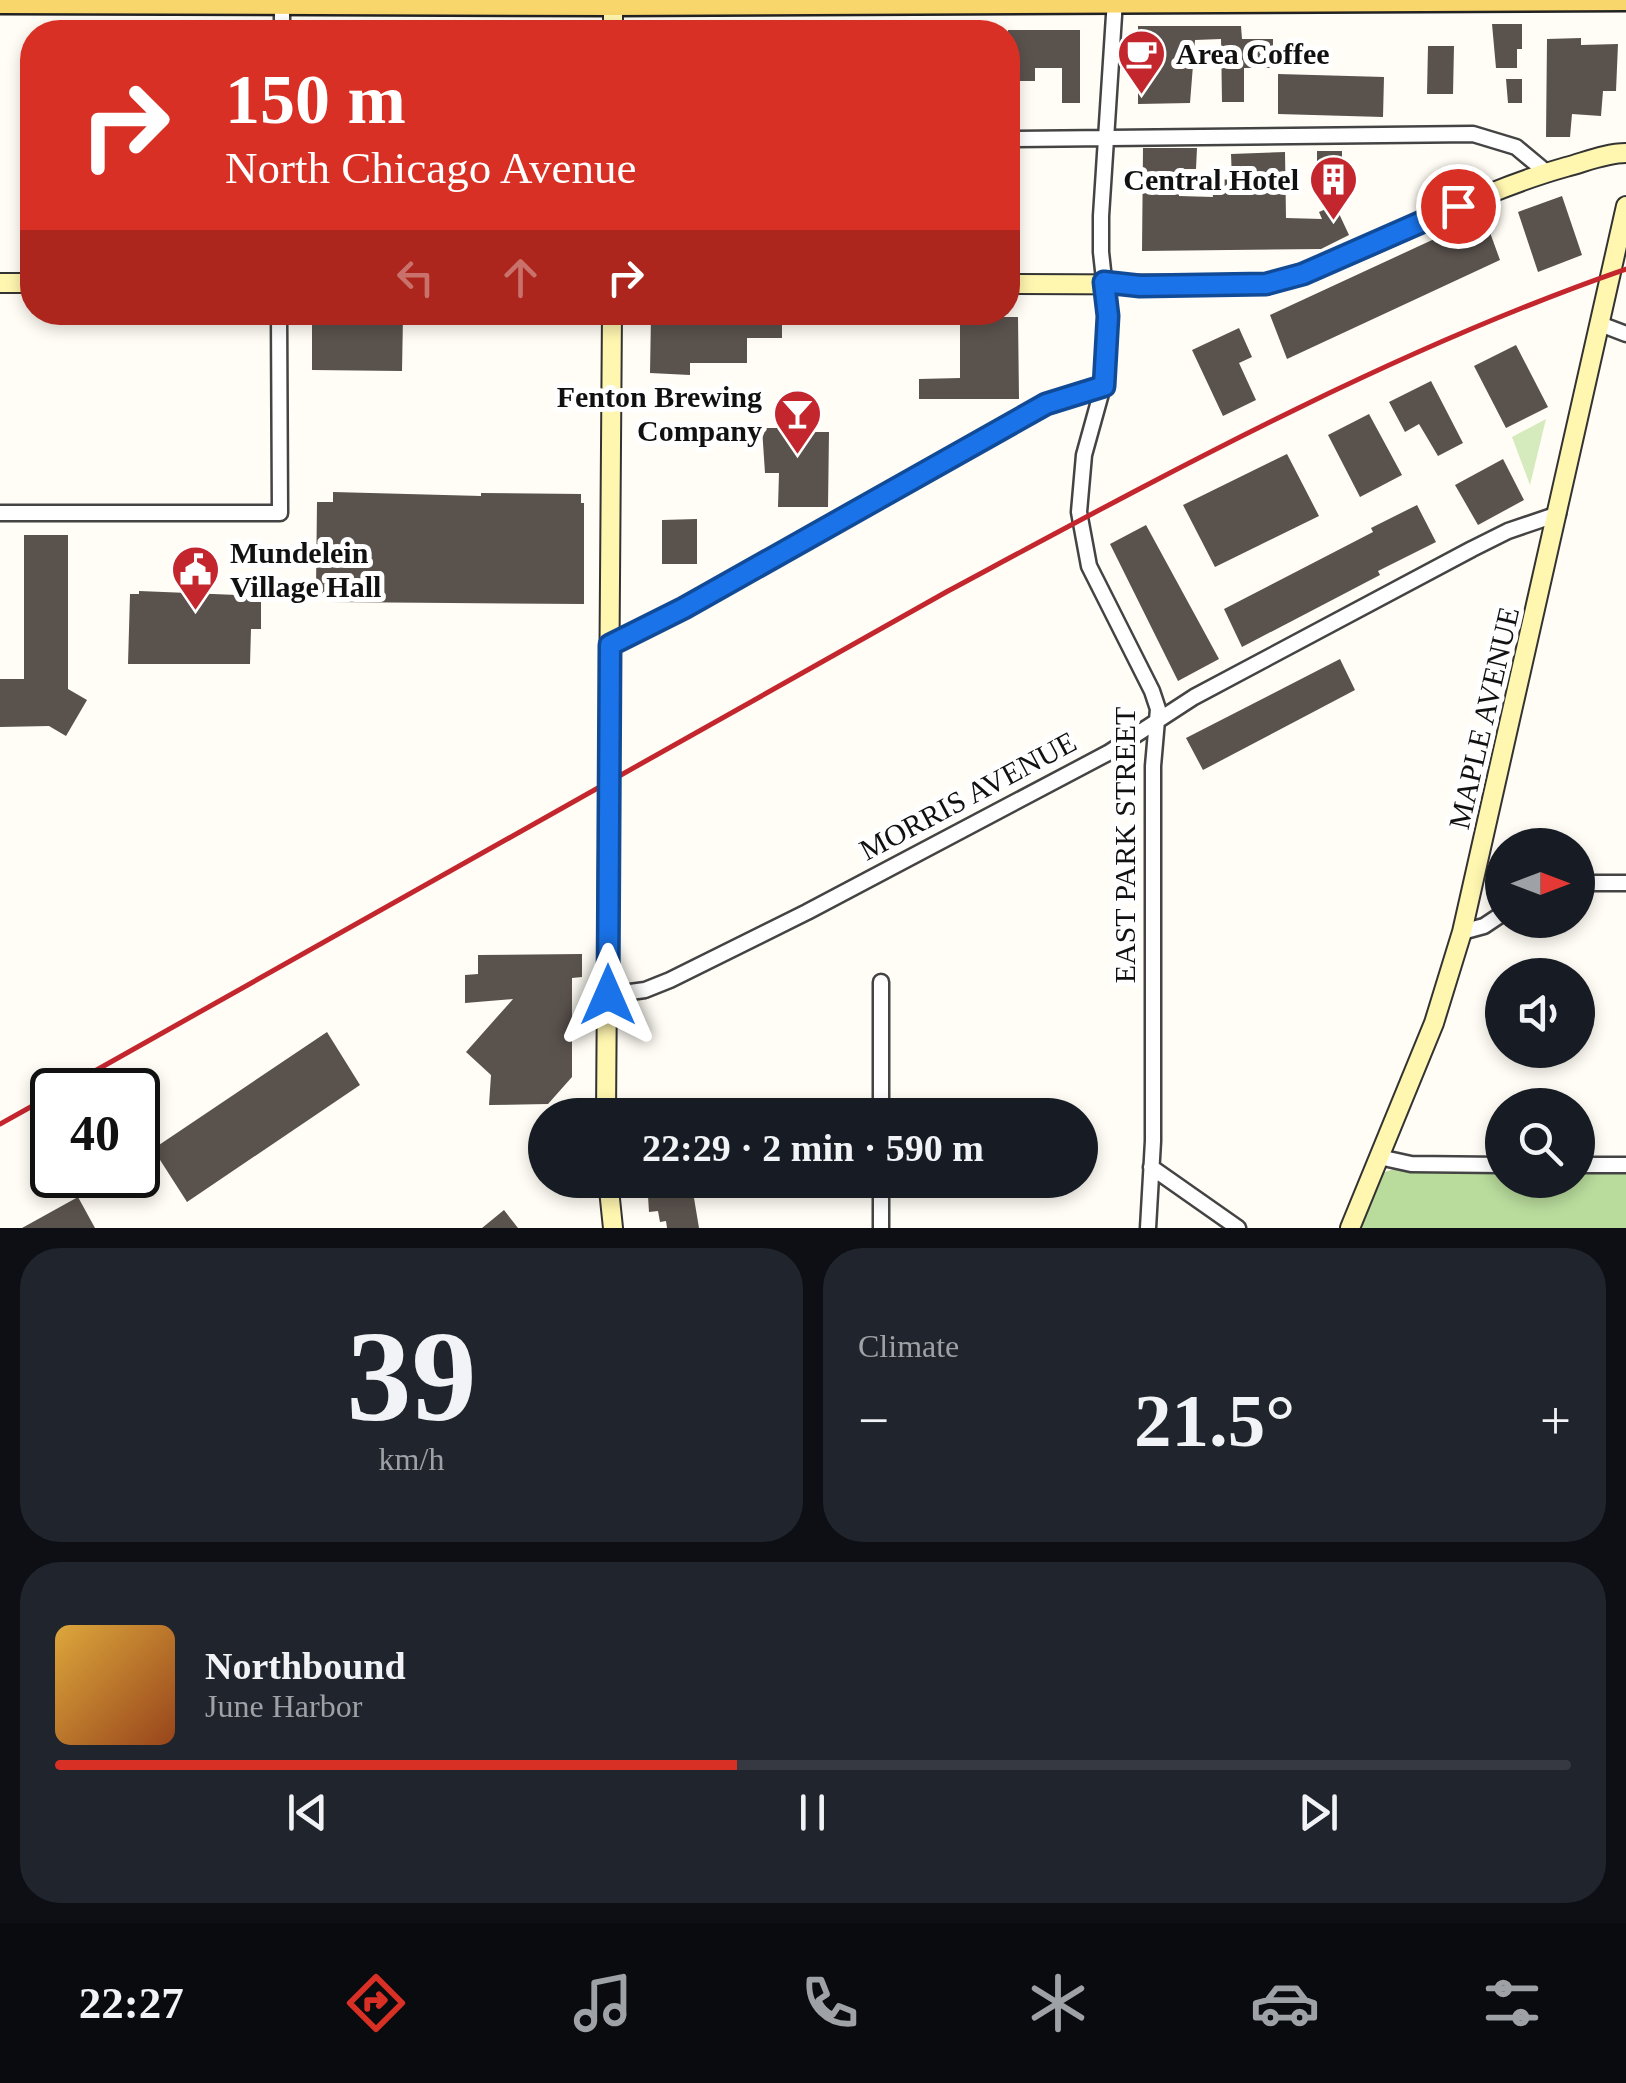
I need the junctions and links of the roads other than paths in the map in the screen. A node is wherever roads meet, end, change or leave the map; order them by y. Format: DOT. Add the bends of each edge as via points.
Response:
graph roads {
  1 [pos="1626,0"];
  2 [pos="282,1"];
  3 [pos="1451,1"];
  4 [pos="1115,2"];
  5 [pos="0,3"];
  6 [pos="613,3"];
  7 [pos="1107,137"];
  8 [pos="1020,139"];
  9 [pos="1626,153"];
  10 [pos="1546,172"];
  11 [pos="1626,206"];
  12 [pos="1104,282"];
  13 [pos="1020,284"];
  14 [pos="1600,324"];
  15 [pos="280,325"];
  16 [pos="612,325"];
  17 [pos="1626,334"];
  18 [pos="1104,386"];
  19 [pos="0,513"];
  20 [pos="1558,514"];
  21 [pos="610,645"];
  22 [pos="1156,724"];
  23 [pos="1626,882"];
  24 [pos="1595,883"];
  25 [pos="1485,925"];
  26 [pos="1462,932"];
  27 [pos="881,982"];
  28 [pos="608,995"];
  29 [pos="606,1098"];
  30 [pos="881,1098"];
  31 [pos="1379,1157"];
  32 [pos="1595,1164"];
  33 [pos="1485,1165"];
  34 [pos="1626,1165"];
  35 [pos="1151,1166"];
  36 [pos="610,1198"];
  37 [pos="881,1198"];
  38 [pos="613,1228"];
  39 [pos="881,1228"];
  40 [pos="1148,1228"];
  41 [pos="1238,1228"];
  42 [pos="1350,1228"];
  1 -- 3 [label="main road"];
  2 -- 5 [label="main road"];
  2 -- 6 [label="main road"];
  3 -- 4 [label="main road"];
  4 -- 6 [label="main road"];
  4 -- 7 [label="street, EAST PARK STREET"];
  7 -- 8 [label="street"];
  7 -- 10 [label="street" via="1474,134 1516,146"];
  7 -- 12 [label="street, EAST PARK STREET" via="1100,216"];
  9 -- 10 [label="street"];
  10 -- 12 [label="street" via="1266,284"];
  11 -- 14 [label="street, MAPLE AVENUE"];
  12 -- 13 [label="street"];
  12 -- 18 [label="street, EAST PARK STREET"];
  14 -- 17 [label="street"];
  14 -- 20 [label="street, MAPLE AVENUE"];
  15 -- 19 [label="street" via="280,513"];
  16 -- 21 [label="street"];
  18 -- 21 [label="street" via="1046,404"];
  18 -- 22 [label="street, EAST PARK STREET" via="1084,455 1080,512 1089,566 1152,691"];
  20 -- 22 [label="street, MORRIS AVENUE" via="1508,531 1194,696"];
  20 -- 26 [label="street, MAPLE AVENUE"];
  21 -- 28 [label="street"];
  22 -- 28 [label="street, MORRIS AVENUE" via="670,980"];
  22 -- 35 [label="street, EAST PARK STREET"];
  23 -- 24 [label="street"];
  25 -- 26 [label="street"];
  26 -- 31 [label="street, MAPLE AVENUE" via="1434,1023"];
  27 -- 30 [label="street"];
  28 -- 29 [label="street"];
  31 -- 33 [label="street"];
  31 -- 42 [label="street, MAPLE AVENUE"];
  32 -- 34 [label="street"];
  35 -- 40 [label="street, EAST PARK STREET"];
  35 -- 41 [label="street"];
  36 -- 38 [label="street"];
  37 -- 39 [label="street"];
}
